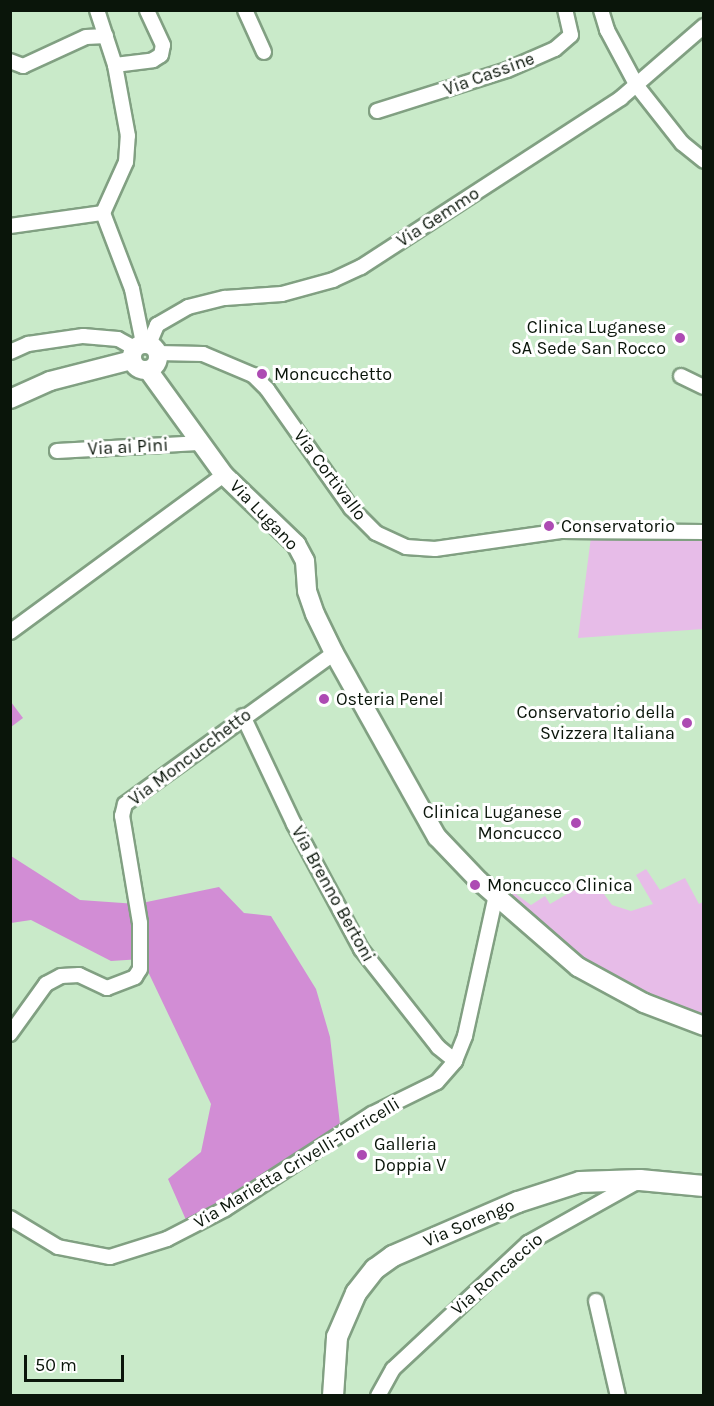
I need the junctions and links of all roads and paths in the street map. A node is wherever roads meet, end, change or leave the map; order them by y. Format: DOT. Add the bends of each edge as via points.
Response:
graph roads {
  1 [pos="97,10"];
  2 [pos="147,10"];
  3 [pos="245,10"];
  4 [pos="565,10"];
  5 [pos="601,10"];
  6 [pos="704,26"];
  7 [pos="106,36"];
  8 [pos="264,52"];
  9 [pos="10,61"];
  10 [pos="115,66"];
  11 [pos="637,86"];
  12 [pos="377,111"];
  13 [pos="704,161"];
  14 [pos="103,213"];
  15 [pos="10,226"];
  16 [pos="143,350"];
  17 [pos="10,352"];
  18 [pos="681,376"];
  19 [pos="704,387"];
  20 [pos="10,399"];
  21 [pos="198,443"];
  22 [pos="57,451"];
  23 [pos="224,475"];
  24 [pos="704,532"];
  25 [pos="10,632"];
  26 [pos="334,653"];
  27 [pos="243,716"];
  28 [pos="496,895"];
  29 [pos="704,1026"];
  30 [pos="10,1034"];
  31 [pos="455,1061"];
  32 [pos="640,1180"];
  33 [pos="704,1186"];
  34 [pos="10,1218"];
  35 [pos="596,1301"];
  36 [pos="333,1395"];
  37 [pos="378,1395"];
  38 [pos="618,1395"];
  1 -- 7 [label="street"];
  2 -- 10 [label="street" via="163,45 161,55 153,60"];
  3 -- 8 [label="street"];
  4 -- 12 [label="street, Via Cassine" via="572,35 555,49 507,70"];
  5 -- 11 [label="street" via="607,30"];
  6 -- 11 [label="street, Via Gemmo"];
  7 -- 9 [label="street" via="86,37 23,66"];
  7 -- 10 [label="street"];
  10 -- 14 [label="street" via="128,136 126,162"];
  11 -- 13 [label="street" via="682,143"];
  11 -- 16 [label="street, Via Gemmo" via="361,267 333,280 282,294 225,298 188,307 157,325"];
  14 -- 15 [label="street"];
  14 -- 16 [label="street" via="132,290"];
  16 -- 17 [label="street" via="118,339 83,336 28,344"];
  16 -- 20 [label="street, Via Cortivallo" via="50,381"];
  16 -- 21 [label="street, Via Lugano" via="155,365 148,370"];
  16 -- 24 [label="street, Via Cortivallo" via="203,354 253,375 351,508 376,533 406,548 435,549 561,531"];
  18 -- 19 [label="street"];
  21 -- 22 [label="street, Via ai Pini"];
  21 -- 23 [label="street, Via Lugano"];
  23 -- 25 [label="street, Via Lugano"];
  23 -- 26 [label="street, Via Lugano" via="296,544 305,561 307,591"];
  26 -- 27 [label="street, Via Moncucchetto"];
  26 -- 28 [label="street, Via Lugano" via="437,837"];
  27 -- 30 [label="street, Via Moncucchetto" via="125,804 122,816 133,870 142,959 135,977 107,987 79,975 61,976 46,984"];
  27 -- 31 [label="street, Via Brenno Bertoni" via="294,824 361,949 438,1047"];
  28 -- 29 [label="street, Via Lugano" via="578,967 644,1003"];
  28 -- 31 [label="street" via="465,1036"];
  31 -- 34 [label="street, Via Marietta Crivelli-Torricelli" via="437,1082 372,1114 225,1209 168,1239 110,1257 58,1247"];
  32 -- 33 [label="main road, Via Sorengo"];
  32 -- 36 [label="main road, Via Sorengo" via="580,1182 518,1202 393,1256 375,1269 356,1293 337,1337"];
  32 -- 37 [label="street, Via Roncaccio" via="528,1243 393,1370"];
  35 -- 38 [label="street"];
}
